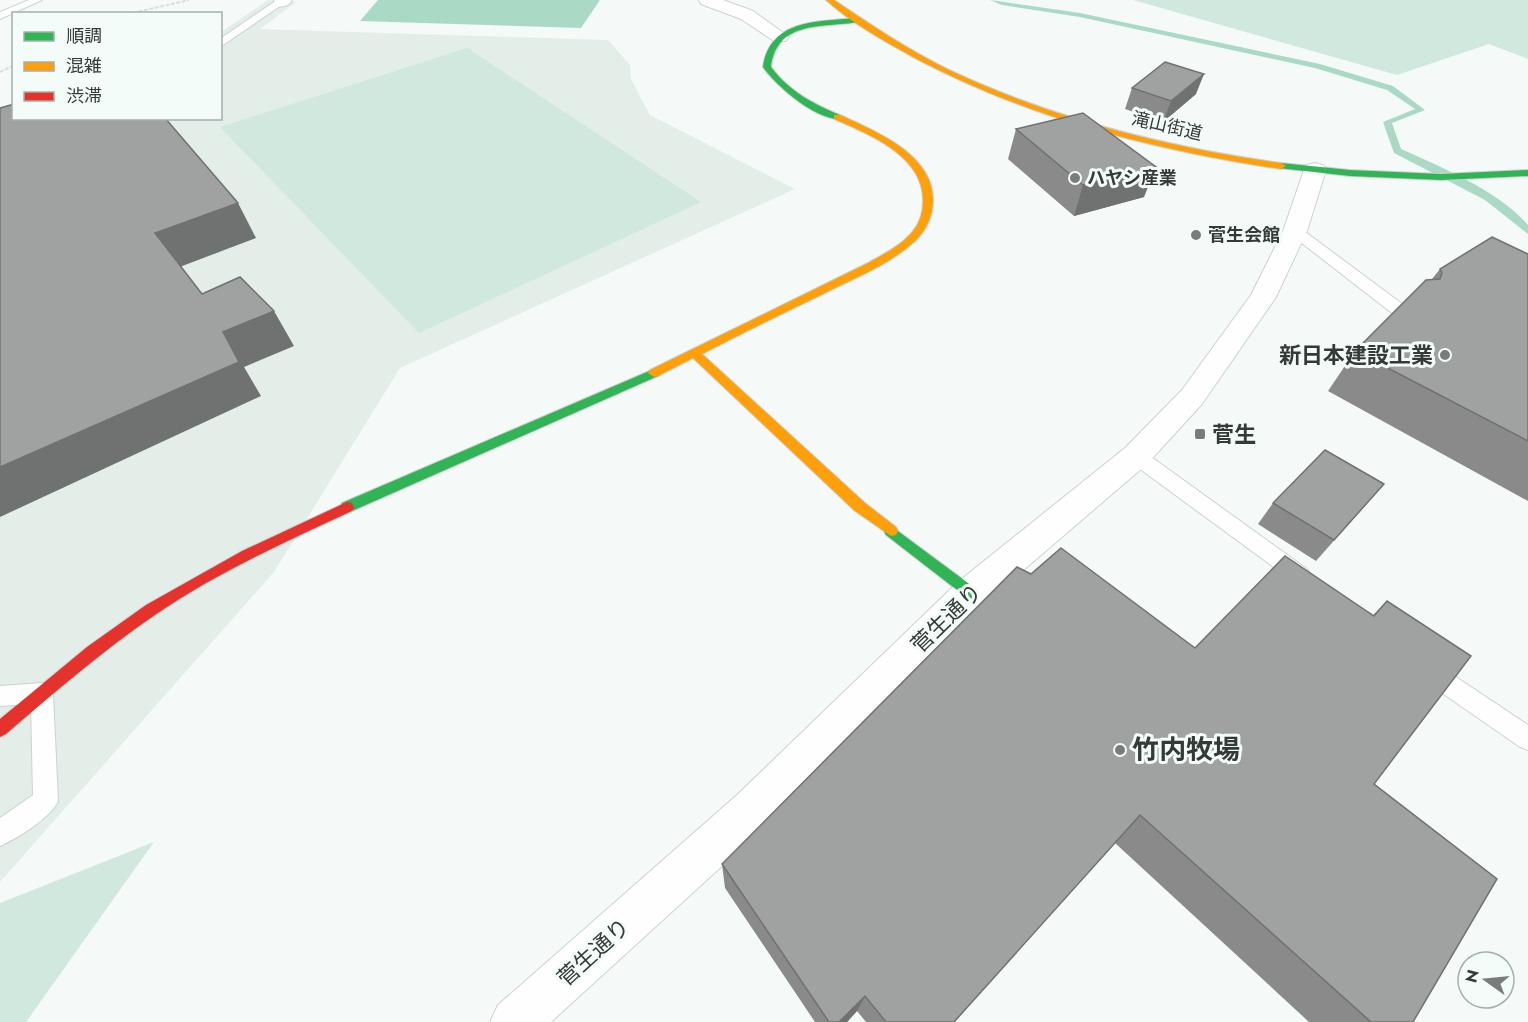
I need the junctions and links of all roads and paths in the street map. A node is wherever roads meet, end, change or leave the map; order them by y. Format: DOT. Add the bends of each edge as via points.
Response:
graph roads {
  1 [pos="12,0"];
  2 [pos="37,0"];
  3 [pos="189,0"];
  4 [pos="706,0"];
  5 [pos="829,0"];
  6 [pos="5,1"];
  7 [pos="283,1"];
  8 [pos="137,12"];
  9 [pos="0,16"];
  10 [pos="855,20"];
  11 [pos="780,37"];
  12 [pos="222,43"];
  13 [pos="1315,170"];
  14 [pos="1528,173"];
  15 [pos="1295,231"];
  16 [pos="1403,313"];
  17 [pos="695,354"];
  18 [pos="1136,456"];
  19 [pos="1317,588"];
  20 [pos="971,593"];
  21 [pos="1412,660"];
  22 [pos="42,693"];
  23 [pos="0,696"];
  24 [pos="0,729"];
  25 [pos="1528,739"];
  26 [pos="0,833"];
  27 [pos="515,1022"];
  1 -- 6 [label="lane"];
  2 -- 9 [label="lane"];
  3 -- 8 [label="path"];
  4 -- 11 [label="street" via="754,10"];
  5 -- 10 [label="main road, 滝山街道"];
  7 -- 12 [label="lane"];
  10 -- 11 [label="main road"];
  10 -- 13 [label="main road, 滝山街道" via="914,56 1052,114 1198,152"];
  11 -- 17 [label="main road" via="766,67 773,82 822,112 884,138 905,155 926,182 926,213 919,230 873,262"];
  13 -- 14 [label="main road, 滝山街道" via="1401,176"];
  13 -- 15 [label="street, 菅生通り"];
  15 -- 16 [label="lane"];
  15 -- 18 [label="street, 菅生通り" via="1263,297 1232,341 1192,397"];
  17 -- 20 [label="main road" via="860,507"];
  17 -- 22 [label="main road" via="289,534 202,579 136,619"];
  18 -- 19 [label="lane"];
  18 -- 20 [label="street, 菅生通り"];
  20 -- 27 [label="street, 菅生通り" via="752,810"];
  21 -- 25 [label="lane"];
  22 -- 23 [label="lane"];
  22 -- 24 [label="main road"];
  22 -- 26 [label="lane" via="46,801"];
}
